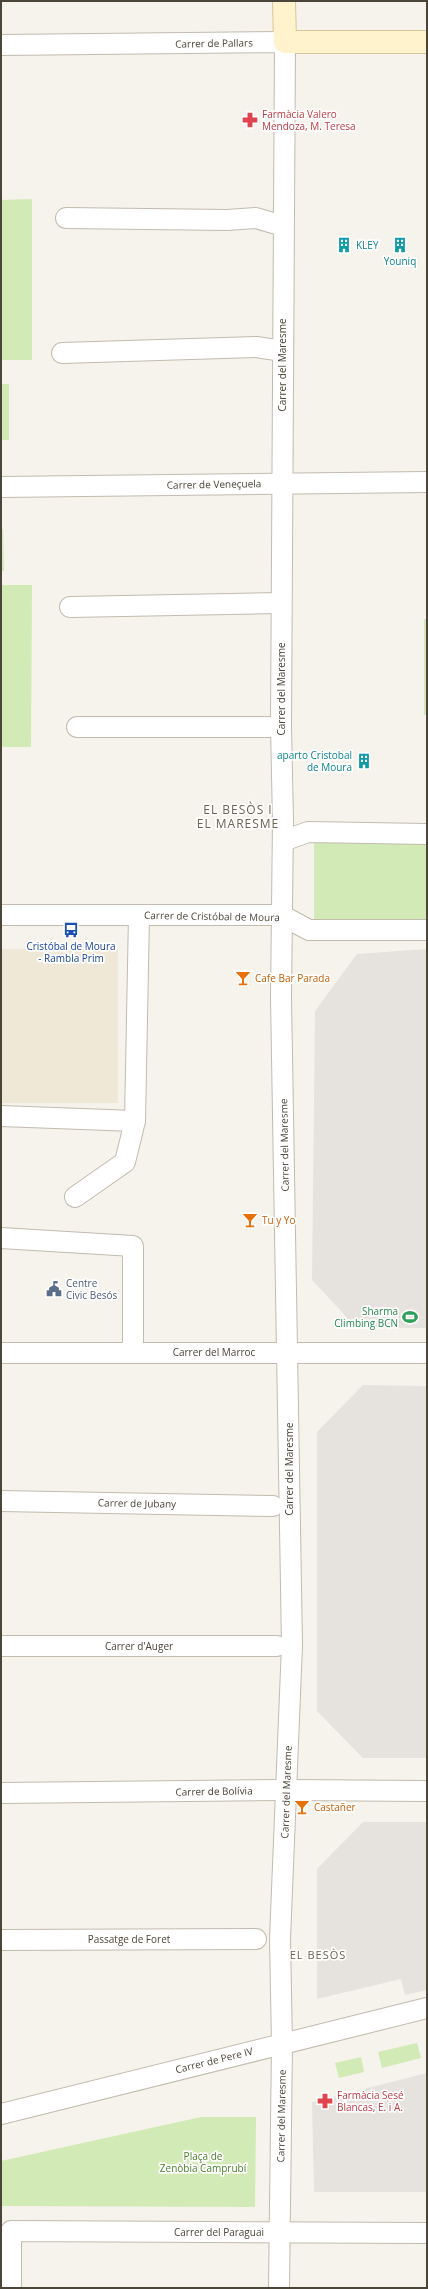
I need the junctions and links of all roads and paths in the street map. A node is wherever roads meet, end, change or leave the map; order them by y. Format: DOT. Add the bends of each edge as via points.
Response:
graph roads {
  1 [pos="284,1"];
  2 [pos="284,42"];
  3 [pos="427,42"];
  4 [pos="1,45"];
  5 [pos="66,218"];
  6 [pos="283,226"];
  7 [pos="282,351"];
  8 [pos="62,353"];
  9 [pos="282,482"];
  10 [pos="427,482"];
  11 [pos="1,487"];
  12 [pos="281,603"];
  13 [pos="70,607"];
  14 [pos="77,727"];
  15 [pos="280,727"];
  16 [pos="427,834"];
  17 [pos="283,841"];
  18 [pos="1,915"];
  19 [pos="139,915"];
  20 [pos="281,915"];
  21 [pos="427,930"];
  22 [pos="1,1116"];
  23 [pos="135,1121"];
  24 [pos="75,1198"];
  25 [pos="1,1238"];
  26 [pos="288,1351"];
  27 [pos="1,1352"];
  28 [pos="133,1352"];
  29 [pos="427,1353"];
  30 [pos="1,1501"];
  31 [pos="273,1506"];
  32 [pos="1,1646"];
  33 [pos="277,1646"];
  34 [pos="287,1790"];
  35 [pos="427,1791"];
  36 [pos="1,1793"];
  37 [pos="256,1939"];
  38 [pos="1,1940"];
  39 [pos="427,2008"];
  40 [pos="282,2044"];
  41 [pos="1,2114"];
  42 [pos="279,2232"];
  43 [pos="427,2233"];
  44 [pos="11,2288"];
  45 [pos="279,2288"];
  1 -- 2 [label="main road, Carrer del Maresme"];
  2 -- 3 [label="main road, Carrer de Pallars"];
  2 -- 4 [label="street, Carrer de Pallars"];
  2 -- 6 [label="street, Carrer del Maresme"];
  5 -- 6 [label="street" via="256,218"];
  6 -- 7 [label="street, Carrer del Maresme"];
  7 -- 8 [label="street" via="256,347"];
  7 -- 9 [label="street, Carrer del Maresme"];
  9 -- 10 [label="street, Carrer de Veneçuela"];
  9 -- 11 [label="street, Carrer de Veneçuela"];
  9 -- 12 [label="street, Carrer del Maresme"];
  12 -- 13 [label="street"];
  12 -- 15 [label="street, Carrer del Maresme"];
  14 -- 15 [label="street"];
  15 -- 17 [label="street, Carrer del Maresme"];
  16 -- 17 [label="street" via="308,832"];
  17 -- 20 [label="street, Carrer del Maresme"];
  18 -- 19 [label="street, Carrer de Cristóbal de Moura"];
  19 -- 20 [label="street, Carrer de Cristóbal de Moura"];
  19 -- 23 [label="street, Carrer de Cristóbal de Moura"];
  20 -- 21 [label="street, Carrer de Cristóbal de Moura" via="309,930"];
  20 -- 26 [label="street, Carrer del Maresme"];
  22 -- 23 [label="street"];
  23 -- 24 [label="street, Carrer de Cristóbal de Moura" via="125,1162"];
  25 -- 28 [label="street" via="133,1246"];
  26 -- 28 [label="street, Carrer del Marroc"];
  26 -- 29 [label="street, Carrer del Marroc"];
  26 -- 34 [label="street, Carrer del Maresme" via="292,1645"];
  27 -- 28 [label="street, Carrer del Marroc"];
  30 -- 31 [label="street, Carrer de Jubany"];
  32 -- 33 [label="street, Carrer d'Auger"];
  34 -- 35 [label="street, Carrer de Bolívia"];
  34 -- 36 [label="street, Carrer de Bolívia"];
  34 -- 40 [label="street, Carrer del Maresme" via="280,1938"];
  37 -- 38 [label="street, Passatge de Foret"];
  39 -- 40 [label="street, Carrer de Pere IV"];
  40 -- 41 [label="street, Carrer de Pere IV"];
  40 -- 42 [label="street, Carrer del Maresme"];
  42 -- 43 [label="street, Carrer del Paraguai"];
  42 -- 44 [label="street, Carrer del Paraguai" via="11,2231"];
  42 -- 45 [label="street, Carrer del Maresme"];
}
